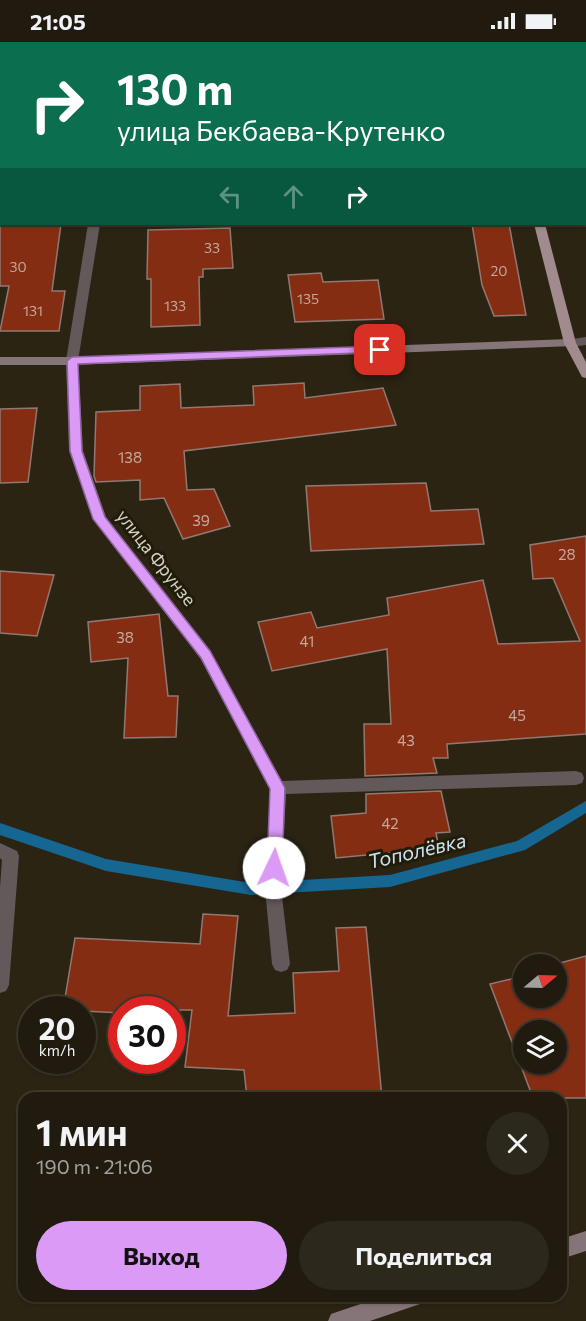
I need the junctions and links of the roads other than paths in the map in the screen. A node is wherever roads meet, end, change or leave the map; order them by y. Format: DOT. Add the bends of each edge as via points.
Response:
graph roads {
  1 [pos="94,225"];
  2 [pos="539,225"];
  3 [pos="586,341"];
  4 [pos="570,343"];
  5 [pos="0,361"];
  6 [pos="72,361"];
  7 [pos="586,374"];
  8 [pos="576,778"];
  9 [pos="278,788"];
  10 [pos="0,850"];
  11 [pos="281,964"];
  12 [pos="0,985"];
  13 [pos="586,1241"];
  14 [pos="567,1247"];
  15 [pos="397,1302"];
  16 [pos="338,1321"];
  1 -- 6 [label="street, улица Фрунзе"];
  2 -- 4 [label="main road"];
  3 -- 4 [label="street"];
  4 -- 6 [label="street"];
  4 -- 7 [label="main road"];
  5 -- 6 [label="street"];
  6 -- 9 [label="street, улица Фрунзе" via="76,451 100,519 205,654"];
  8 -- 9 [label="street"];
  9 -- 11 [label="street" via="273,888"];
  10 -- 12 [label="street" via="11,856"];
  13 -- 14 [label="street"];
  15 -- 16 [label="street"];
}
